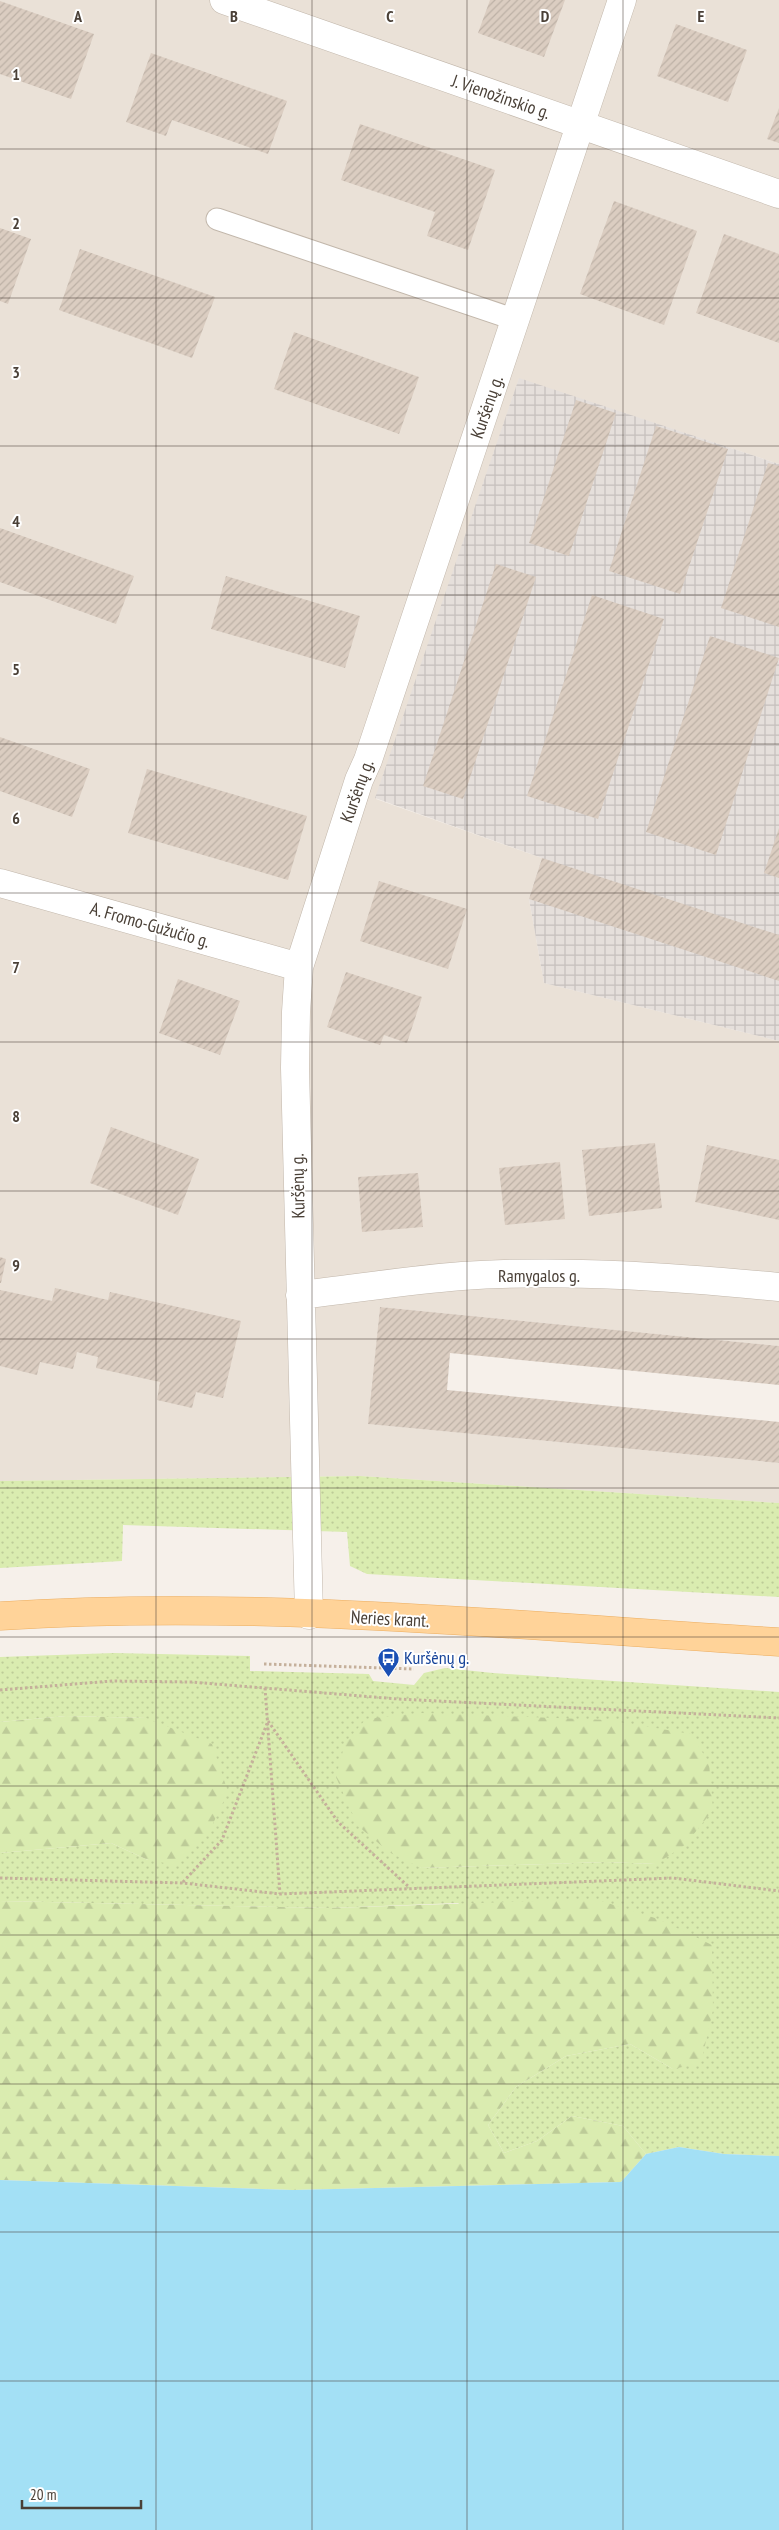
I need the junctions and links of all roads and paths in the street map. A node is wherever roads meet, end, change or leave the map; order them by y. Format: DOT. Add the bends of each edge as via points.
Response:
graph roads {
  1 [pos="224,0"];
  2 [pos="622,0"];
  3 [pos="581,125"];
  4 [pos="779,194"];
  5 [pos="217,218"];
  6 [pos="516,320"];
  7 [pos="0,883"];
  8 [pos="299,967"];
  9 [pos="779,1287"];
  10 [pos="300,1295"];
  11 [pos="309,1615"];
  12 [pos="0,1616"];
  13 [pos="779,1642"];
  14 [pos="264,1664"];
  15 [pos="414,1669"];
  16 [pos="265,1688"];
  17 [pos="0,1690"];
  18 [pos="779,1718"];
  19 [pos="268,1721"];
  20 [pos="0,1878"];
  21 [pos="183,1882"];
  22 [pos="409,1887"];
  23 [pos="779,1891"];
  24 [pos="280,1894"];
  1 -- 3 [label="street, J. Vienožinskio g."];
  2 -- 3 [label="street, Kuršėnų g."];
  3 -- 4 [label="street, J. Vienožinskio g."];
  3 -- 6 [label="street, Kuršėnų g."];
  5 -- 6 [label="lane"];
  6 -- 8 [label="street, Kuršėnų g." via="359,780"];
  7 -- 8 [label="street, A. Fromo-Gužučio g."];
  8 -- 10 [label="street, Kuršėnų g." via="295,1068"];
  9 -- 10 [label="street, Ramygalos g." via="681,1279 462,1276"];
  10 -- 11 [label="street, Kuršėnų g."];
  11 -- 12 [label="main road, Neries krant." via="76,1611"];
  11 -- 13 [label="main road, Neries krant."];
  14 -- 15 [label="path"];
  16 -- 17 [label="path" via="191,1682 112,1681"];
  16 -- 18 [label="path" via="398,1699"];
  16 -- 19 [label="path"];
  19 -- 21 [label="path" via="222,1840"];
  19 -- 22 [label="path" via="338,1822"];
  19 -- 24 [label="path"];
  20 -- 21 [label="path"];
  21 -- 24 [label="path"];
  22 -- 23 [label="path" via="673,1878"];
  22 -- 24 [label="path"];
}
